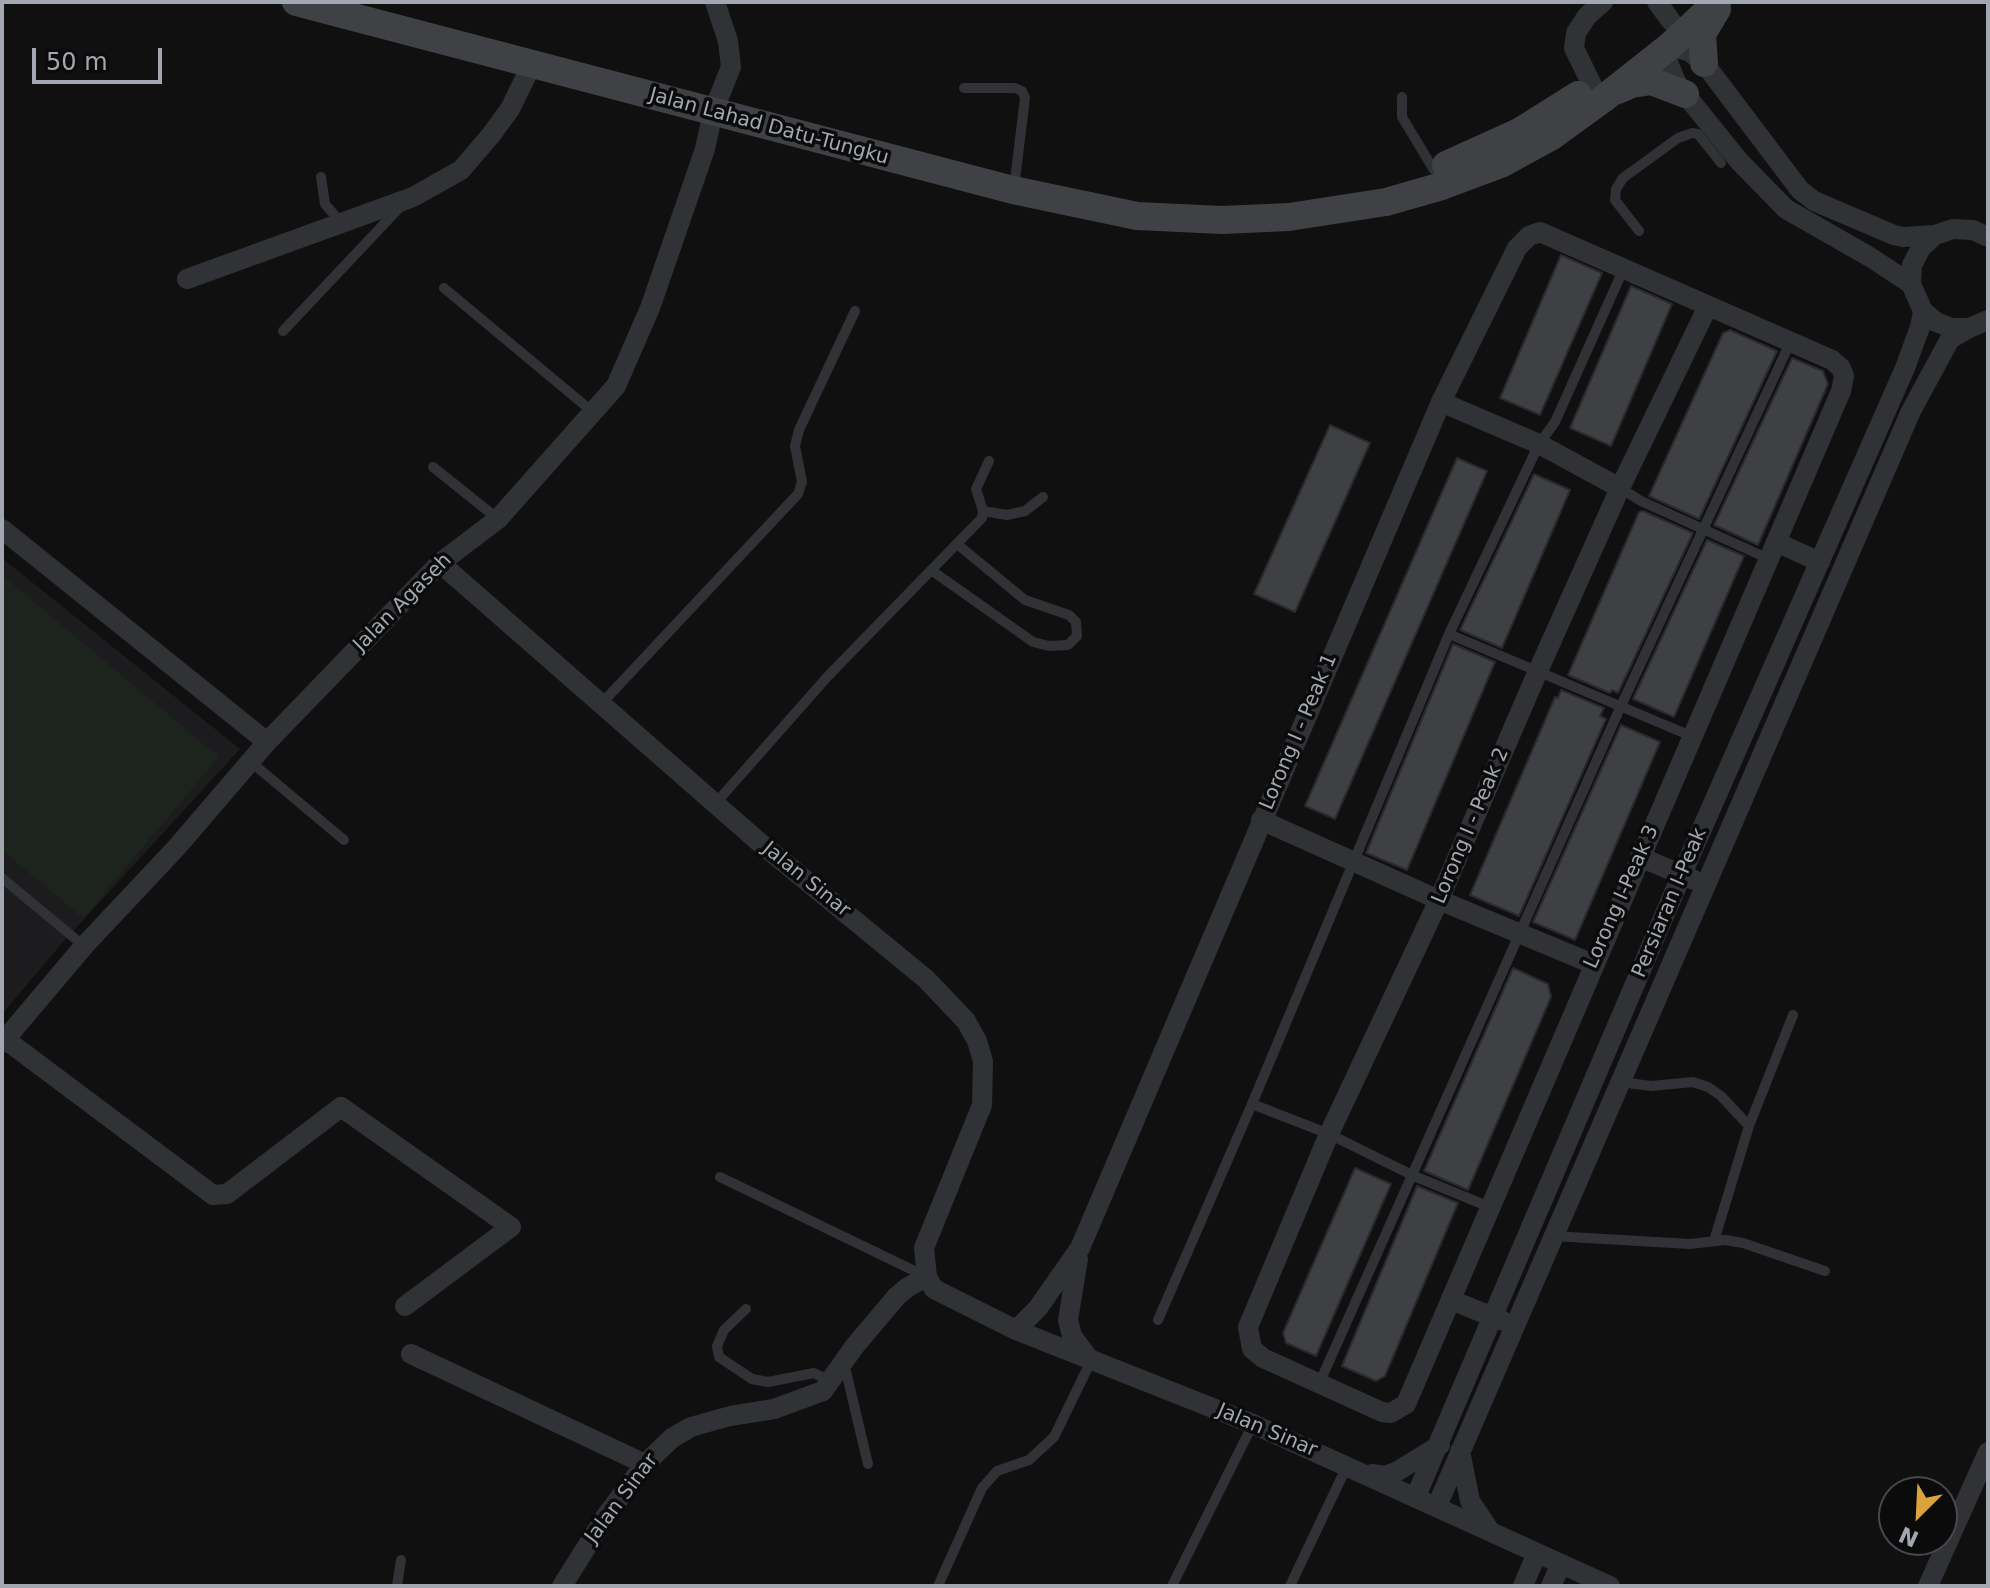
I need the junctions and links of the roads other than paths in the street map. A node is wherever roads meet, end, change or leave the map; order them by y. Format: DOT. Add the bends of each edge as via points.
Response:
graph roads {
  1 [pos="296,2"];
  2 [pos="715,2"];
  3 [pos="1603,2"];
  4 [pos="1693,2"];
  5 [pos="1720,2"];
  6 [pos="1666,23"];
  7 [pos="533,62"];
  8 [pos="1704,63"];
  9 [pos="964,88"];
  10 [pos="1599,91"];
  11 [pos="1685,94"];
  12 [pos="1402,97"];
  13 [pos="713,112"];
  14 [pos="1721,163"];
  15 [pos="1434,170"];
  16 [pos="321,177"];
  17 [pos="1013,190"];
  18 [pos="408,199"];
  19 [pos="1248,218"];
  20 [pos="342,224"];
  21 [pos="1639,231"];
  22 [pos="1935,235"];
  23 [pos="1988,237"];
  24 [pos="1624,268"];
  25 [pos="187,279"];
  26 [pos="1911,284"];
  27 [pos="444,288"];
  28 [pos="1708,306"];
  29 [pos="855,311"];
  30 [pos="1923,311"];
  31 [pos="1978,324"];
  32 [pos="283,331"];
  33 [pos="1790,343"];
  34 [pos="1441,402"];
  35 [pos="594,413"];
  36 [pos="1539,444"];
  37 [pos="989,461"];
  38 [pos="433,467"];
  39 [pos="1620,488"];
  40 [pos="1043,497"];
  41 [pos="983,511"];
  42 [pos="498,519"];
  43 [pos="1702,528"];
  44 [pos="2,529"];
  45 [pos="957,544"];
  46 [pos="1772,550"];
  47 [pos="1820,562"];
  48 [pos="440,563"];
  49 [pos="931,570"];
  50 [pos="1449,634"];
  51 [pos="1538,671"];
  52 [pos="602,703"];
  53 [pos="1620,708"];
  54 [pos="1691,736"];
  55 [pos="267,742"];
  56 [pos="251,762"];
  57 [pos="715,804"];
  58 [pos="1261,820"];
  59 [pos="344,840"];
  60 [pos="1640,857"];
  61 [pos="1352,861"];
  62 [pos="1682,874"];
  63 [pos="2,878"];
  64 [pos="1705,885"];
  65 [pos="1439,900"];
  66 [pos="1521,935"];
  67 [pos="84,946"];
  68 [pos="1593,964"];
  69 [pos="1793,1015"];
  70 [pos="4,1042"];
  71 [pos="1620,1082"];
  72 [pos="1252,1104"];
  73 [pos="1749,1126"];
  74 [pos="1329,1134"];
  75 [pos="1414,1176"];
  76 [pos="720,1177"];
  77 [pos="1492,1208"];
  78 [pos="1553,1236"];
  79 [pos="1714,1241"];
  80 [pos="1080,1248"];
  81 [pos="1825,1271"];
  82 [pos="927,1277"];
  83 [pos="1451,1300"];
  84 [pos="405,1306"];
  85 [pos="746,1309"];
  86 [pos="1494,1317"];
  87 [pos="1158,1320"];
  88 [pos="1514,1326"];
  89 [pos="1016,1330"];
  90 [pos="411,1354"];
  91 [pos="844,1361"];
  92 [pos="1091,1361"];
  93 [pos="830,1381"];
  94 [pos="1319,1384"];
  95 [pos="1253,1424"];
  96 [pos="1440,1445"];
  97 [pos="1460,1451"];
  98 [pos="645,1464"];
  99 [pos="868,1464"];
  100 [pos="1985,1464"];
  101 [pos="1355,1470"];
  102 [pos="1416,1496"];
  103 [pos="1437,1506"];
  104 [pos="1490,1530"];
  105 [pos="1537,1553"];
  106 [pos="401,1560"];
  107 [pos="1561,1564"];
  108 [pos="397,1586"];
  109 [pos="562,1586"];
  110 [pos="938,1586"];
  111 [pos="1172,1586"];
  112 [pos="1290,1586"];
  113 [pos="1523,1586"];
  114 [pos="1551,1586"];
  115 [pos="1610,1586"];
  116 [pos="1928,1586"];
  1 -- 7 [label="main road, Jalan Lahad Datu-Tungku"];
  2 -- 13 [label="street, Jalan Agaseh" via="731,67"];
  3 -- 10 [label="street" via="1576,33 1574,48"];
  4 -- 6 [label="main road, Jalan Lahad Datu-Tungku"];
  5 -- 6 [label="main road, Jalan Lahad Datu-Tungku"];
  5 -- 8 [label="main road" via="1702,34"];
  6 -- 8 [label="street"];
  6 -- 10 [label="main road, Jalan Lahad Datu-Tungku"];
  6 -- 10 [label="main road, Jalan Lahad Datu-Tungku"];
  6 -- 11 [label="street" via="1669,65"];
  7 -- 13 [label="main road, Jalan Lahad Datu-Tungku"];
  7 -- 18 [label="street" via="510,109 461,170"];
  8 -- 22 [label="street" via="1800,190 1814,201 1894,235"];
  9 -- 17 [label="lane" via="1022,91"];
  10 -- 11 [label="main road" via="1651,81"];
  10 -- 15 [label="main road, Jalan Lahad Datu-Tungku"];
  10 -- 19 [label="main road, Jalan Lahad Datu-Tungku" via="1552,136 1442,186 1336,211"];
  11 -- 26 [label="street" via="1786,209"];
  12 -- 15 [label="lane" via="1402,117"];
  13 -- 17 [label="main road, Jalan Lahad Datu-Tungku"];
  13 -- 35 [label="street, Jalan Agaseh" via="705,149 633,353"];
  14 -- 21 [label="lane" via="1692,133 1623,178 1615,200"];
  15 -- 19 [label="main road, Jalan Lahad Datu-Tungku" via="1335,200"];
  16 -- 20 [label="lane" via="325,204"];
  17 -- 19 [label="main road, Jalan Lahad Datu-Tungku" via="1137,216"];
  18 -- 20 [label="street"];
  18 -- 32 [label="lane"];
  20 -- 25 [label="street"];
  22 -- 23 [label="street" via="1953,229"];
  22 -- 26 [label="street" via="1912,265"];
  24 -- 28 [label="street"];
  24 -- 34 [label="street, Lorong I - Peak 1" via="1540,232 1529,236 1517,248"];
  24 -- 36 [label="lane" via="1555,422"];
  26 -- 30 [label="street"];
  27 -- 35 [label="lane"];
  28 -- 33 [label="street"];
  28 -- 39 [label="street, Lorong I - Peak 2"];
  29 -- 52 [label="lane" via="799,430 798,494"];
  30 -- 31 [label="street" via="1952,328"];
  30 -- 47 [label="street, Persiaran I-Peak" via="1905,368"];
  31 -- 64 [label="street" via="1950,339 1911,411"];
  33 -- 43 [label="lane"];
  33 -- 46 [label="street, Lorong I-Peak 3" via="1832,360 1844,376"];
  34 -- 36 [label="street"];
  34 -- 58 [label="street, Lorong I - Peak 1"];
  35 -- 42 [label="street, Jalan Agaseh"];
  36 -- 39 [label="street"];
  36 -- 50 [label="lane"];
  37 -- 41 [label="lane" via="976,489"];
  38 -- 42 [label="lane"];
  39 -- 43 [label="lane"];
  39 -- 51 [label="street, Lorong I - Peak 2"];
  40 -- 41 [label="lane" via="1025,511"];
  41 -- 45 [label="lane"];
  42 -- 48 [label="street, Jalan Agaseh"];
  43 -- 46 [label="lane"];
  43 -- 53 [label="lane"];
  44 -- 55 [label="street"];
  45 -- 49 [label="lane"];
  45 -- 49 [label="lane" via="1025,600 1069,615 1076,622 1077,636 1068,645 1033,642"];
  46 -- 47 [label="street"];
  46 -- 54 [label="street, Lorong I-Peak 3"];
  47 -- 62 [label="street, Persiaran I-Peak"];
  48 -- 52 [label="street, Jalan Sinar"];
  48 -- 55 [label="street, Jalan Agaseh"];
  49 -- 57 [label="lane"];
  50 -- 51 [label="lane"];
  50 -- 61 [label="lane"];
  51 -- 53 [label="lane"];
  51 -- 65 [label="street, Lorong I - Peak 2"];
  52 -- 57 [label="street, Jalan Sinar"];
  53 -- 54 [label="lane"];
  53 -- 66 [label="lane"];
  54 -- 60 [label="street, Lorong I-Peak 3"];
  55 -- 56 [label="street, Jalan Agaseh"];
  56 -- 59 [label="lane"];
  56 -- 67 [label="street, Jalan Agaseh"];
  57 -- 82 [label="street, Jalan Sinar" via="926,979 966,1021 977,1041 983,1061 982,1105 924,1248"];
  58 -- 61 [label="street"];
  58 -- 80 [label="street, Lorong I - Peak 1"];
  60 -- 62 [label="street"];
  60 -- 68 [label="street, Lorong I-Peak 3"];
  61 -- 65 [label="street"];
  61 -- 72 [label="lane"];
  62 -- 64 [label="street"];
  62 -- 86 [label="street, Persiaran I-Peak"];
  63 -- 67 [label="lane"];
  64 -- 71 [label="street"];
  65 -- 66 [label="street"];
  65 -- 74 [label="street, Lorong I - Peak 2"];
  66 -- 68 [label="street"];
  66 -- 75 [label="lane"];
  67 -- 70 [label="street, Jalan Agaseh"];
  68 -- 77 [label="street, Lorong I-Peak 3"];
  69 -- 73 [label="lane"];
  70 -- 84 [label="street" via="213,1195 227,1194 341,1107 511,1227"];
  71 -- 73 [label="lane" via="1693,1082 1708,1087"];
  71 -- 78 [label="street"];
  72 -- 74 [label="lane"];
  72 -- 87 [label="lane"];
  73 -- 79 [label="lane"];
  74 -- 75 [label="lane"];
  74 -- 94 [label="street, Lorong I - Peak 2" via="1248,1327 1252,1349 1263,1358"];
  75 -- 77 [label="lane"];
  75 -- 94 [label="lane"];
  76 -- 82 [label="lane"];
  77 -- 83 [label="street, Lorong I-Peak 3"];
  78 -- 79 [label="lane"];
  78 -- 88 [label="street"];
  79 -- 81 [label="lane" via="1743,1243"];
  80 -- 89 [label="street, Lorong I - Peak 1"];
  80 -- 92 [label="street, Lorong I - Peak 1" via="1068,1320 1077,1346"];
  82 -- 89 [label="street, Jalan Sinar" via="934,1289 952,1300"];
  82 -- 91 [label="street, Jalan Sinar" via="897,1296"];
  83 -- 86 [label="street"];
  83 -- 94 [label="street, Lorong I-Peak 3" via="1406,1404 1382,1412"];
  85 -- 93 [label="lane" via="724,1330 719,1357 752,1379 768,1382 814,1373"];
  86 -- 88 [label="street"];
  86 -- 96 [label="street, Persiaran I-Peak"];
  88 -- 97 [label="street"];
  89 -- 92 [label="street, Jalan Sinar"];
  90 -- 98 [label="street"];
  91 -- 93 [label="street, Jalan Sinar"];
  91 -- 99 [label="lane"];
  92 -- 95 [label="street, Jalan Sinar"];
  92 -- 110 [label="lane" via="1054,1437 1029,1460 997,1471 982,1488"];
  93 -- 98 [label="street, Jalan Sinar" via="823,1391 774,1409 691,1427"];
  95 -- 101 [label="street, Jalan Sinar"];
  95 -- 111 [label="lane"];
  96 -- 101 [label="street" via="1385,1476"];
  96 -- 102 [label="street, Persiaran I-Peak"];
  97 -- 103 [label="street"];
  97 -- 104 [label="street" via="1470,1501"];
  98 -- 109 [label="street, Jalan Sinar"];
  100 -- 116 [label="street"];
  101 -- 102 [label="street, Jalan Sinar"];
  101 -- 112 [label="lane"];
  102 -- 103 [label="street, Jalan Sinar"];
  103 -- 104 [label="street, Jalan Sinar"];
  104 -- 105 [label="street, Jalan Sinar"];
  105 -- 107 [label="street, Jalan Sinar"];
  105 -- 113 [label="street"];
  106 -- 108 [label="lane"];
  107 -- 114 [label="street"];
  107 -- 115 [label="street, Jalan Sinar"];
}
